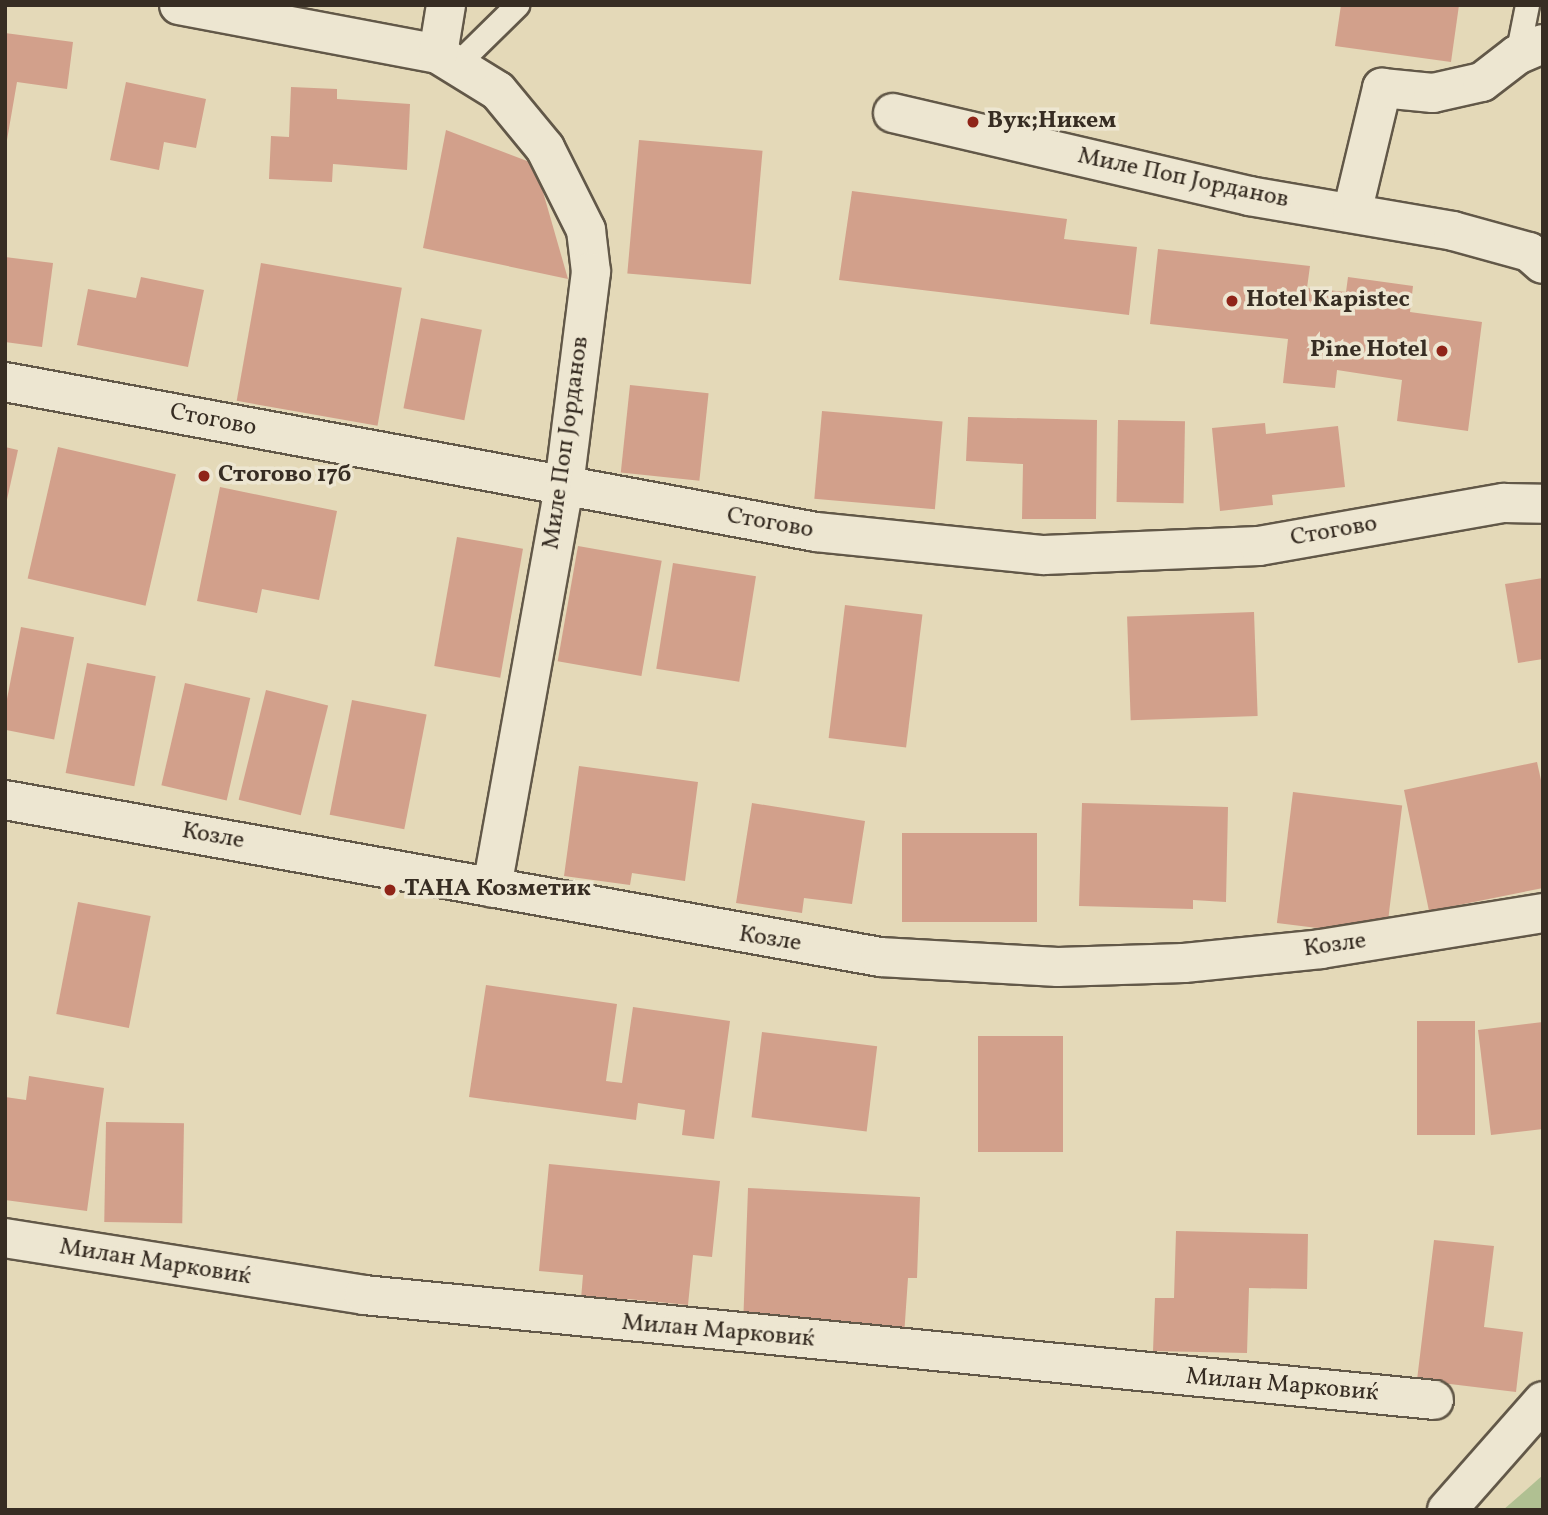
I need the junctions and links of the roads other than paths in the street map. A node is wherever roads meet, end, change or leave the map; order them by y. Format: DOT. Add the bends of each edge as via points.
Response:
graph roads {
  1 [pos="179,5"];
  2 [pos="446,5"];
  3 [pos="517,5"];
  4 [pos="1527,5"];
  5 [pos="1530,49"];
  6 [pos="447,60"];
  7 [pos="893,113"];
  8 [pos="1352,214"];
  9 [pos="1543,264"];
  10 [pos="5,382"];
  11 [pos="564,487"];
  12 [pos="1543,504"];
  13 [pos="5,800"];
  14 [pos="492,888"];
  15 [pos="1543,912"];
  16 [pos="5,1238"];
  17 [pos="1434,1400"];
  18 [pos="1543,1401"];
  19 [pos="1447,1510"];
  1 -- 6 [label="street, Миле Поп Јорданов"];
  2 -- 6 [label="street"];
  3 -- 6 [label="lane"];
  4 -- 5 [label="lane"];
  5 -- 8 [label="street" via="1482,82 1433,93 1381,88"];
  6 -- 11 [label="street, Миле Поп Јорданов" via="498,91 545,148 586,230 591,272"];
  7 -- 8 [label="street, Миле Поп Јорданов" via="1249,196"];
  8 -- 9 [label="street, Миле Поп Јорданов" via="1453,231 1529,252"];
  10 -- 11 [label="street, Стогово"];
  11 -- 12 [label="street, Стогово" via="816,532 1044,555 1259,545 1504,503"];
  11 -- 14 [label="street, Миле Поп Јорданов"];
  13 -- 14 [label="street, Козле"];
  14 -- 15 [label="street, Козле" via="880,957 1058,967 1184,963 1321,949"];
  16 -- 17 [label="street, Милан Марковиќ" via="378,1297"];
  18 -- 19 [label="street"];
}
